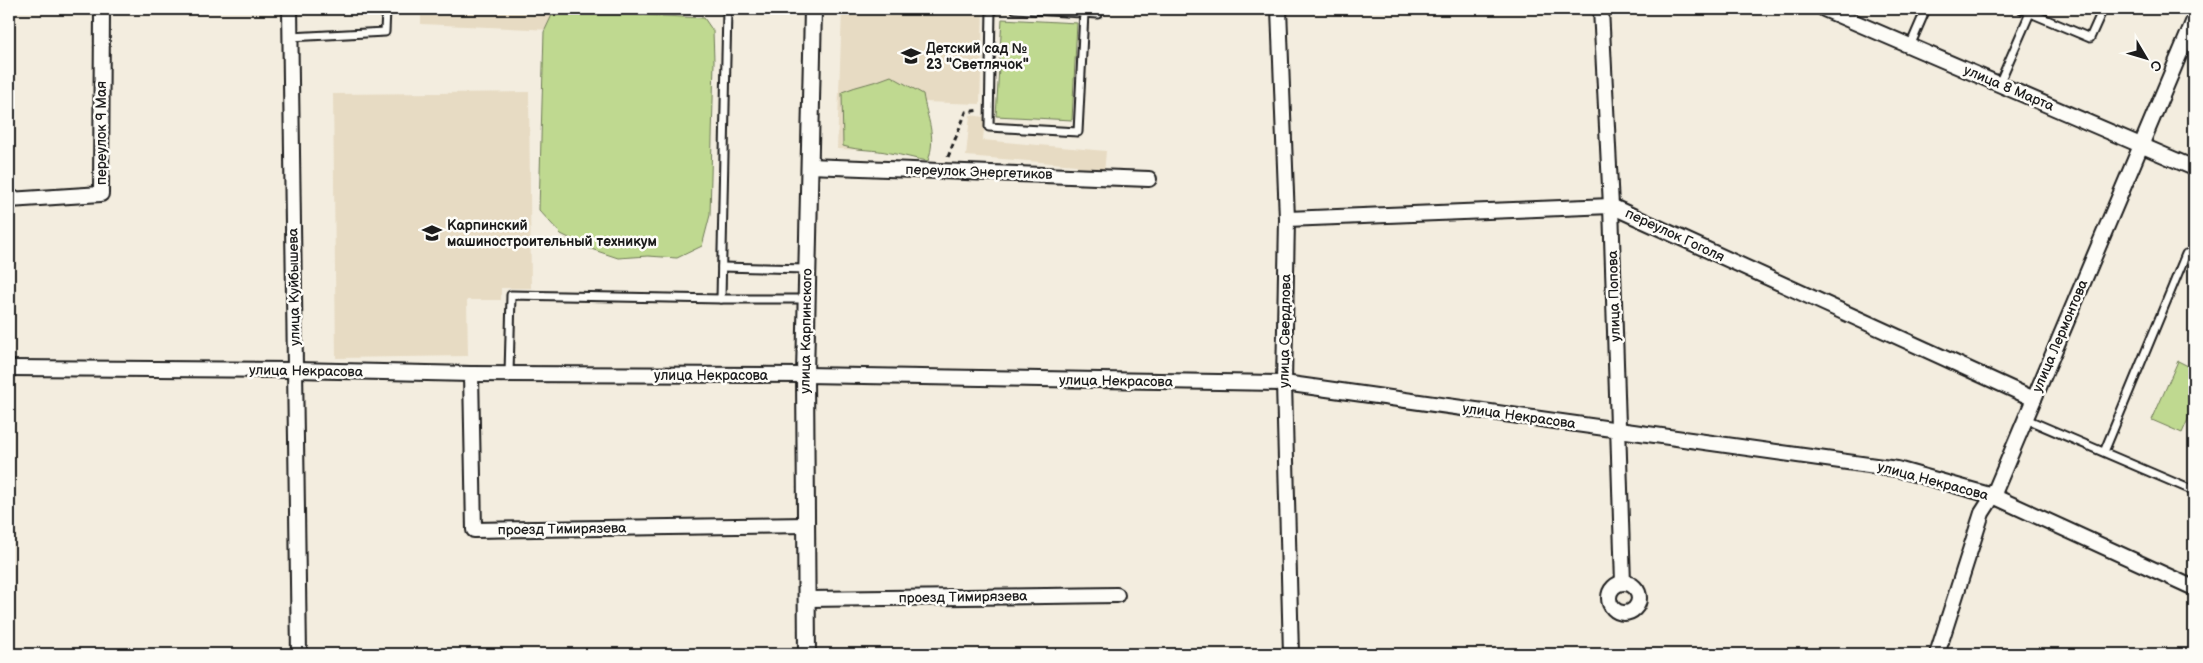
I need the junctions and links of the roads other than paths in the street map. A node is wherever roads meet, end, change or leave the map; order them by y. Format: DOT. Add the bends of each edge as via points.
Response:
graph roads {
  1 [pos="102,9"];
  2 [pos="290,9"];
  3 [pos="386,9"];
  4 [pos="727,9"];
  5 [pos="813,9"];
  6 [pos="991,9"];
  7 [pos="1015,9"];
  8 [pos="1098,9"];
  9 [pos="1280,9"];
  10 [pos="1601,9"];
  11 [pos="1826,9"];
  12 [pos="1926,9"];
  13 [pos="2021,9"];
  14 [pos="2103,9"];
  15 [pos="2182,9"];
  16 [pos="1084,13"];
  17 [pos="2030,13"];
  18 [pos="2194,14"];
  19 [pos="2194,20"];
  20 [pos="290,37"];
  21 [pos="1910,46"];
  22 [pos="1999,84"];
  23 [pos="2141,145"];
  24 [pos="809,166"];
  25 [pos="2194,168"];
  26 [pos="1149,179"];
  27 [pos="9,200"];
  28 [pos="1611,206"];
  29 [pos="1287,219"];
  30 [pos="2194,258"];
  31 [pos="722,267"];
  32 [pos="807,270"];
  33 [pos="721,299"];
  34 [pos="807,299"];
  35 [pos="9,368"];
  36 [pos="295,370"];
  37 [pos="470,374"];
  38 [pos="509,374"];
  39 [pos="805,375"];
  40 [pos="1284,383"];
  41 [pos="2034,399"];
  42 [pos="2026,419"];
  43 [pos="1618,430"];
  44 [pos="2104,452"];
  45 [pos="2194,492"];
  46 [pos="1993,496"];
  47 [pos="807,525"];
  48 [pos="1623,583"];
  49 [pos="2194,588"];
  50 [pos="1118,595"];
  51 [pos="808,599"];
  52 [pos="299,654"];
  53 [pos="808,654"];
  54 [pos="1291,654"];
  55 [pos="1937,654"];
  1 -- 27 [label="street, переулок 9 Мая" via="101,194"];
  2 -- 20 [label="street, улица Куйбышева"];
  3 -- 20 [label="lane" via="385,32"];
  4 -- 31 [label="lane"];
  5 -- 24 [label="street, улица Карпинского"];
  6 -- 16 [label="lane" via="989,127 1078,132"];
  7 -- 16 [label="lane"];
  8 -- 16 [label="lane" via="1098,14"];
  9 -- 29 [label="street, улица Свердлова"];
  10 -- 28 [label="street, улица Попова"];
  11 -- 21 [label="street, улица 8 Марта"];
  12 -- 21 [label="lane"];
  13 -- 17 [label="lane"];
  14 -- 17 [label="lane" via="2090,38"];
  15 -- 18 [label="lane"];
  17 -- 22 [label="lane"];
  19 -- 23 [label="street, улица Лермонтова"];
  20 -- 36 [label="street, улица Куйбышева"];
  21 -- 22 [label="street, улица 8 Марта"];
  22 -- 23 [label="street, улица 8 Марта"];
  23 -- 25 [label="street, улица 8 Марта"];
  23 -- 41 [label="street, улица Лермонтова"];
  24 -- 26 [label="street, переулок Энергетиков"];
  24 -- 32 [label="street, улица Карпинского"];
  28 -- 29 [label="street, переулок Гоголя"];
  28 -- 41 [label="street, переулок Гоголя"];
  28 -- 43 [label="street, улица Попова"];
  29 -- 40 [label="street, улица Свердлова"];
  30 -- 44 [label="lane" via="2186,254"];
  31 -- 32 [label="lane"];
  31 -- 33 [label="lane"];
  32 -- 34 [label="street, улица Карпинского"];
  33 -- 34 [label="lane"];
  33 -- 38 [label="lane" via="510,295"];
  34 -- 39 [label="street, улица Карпинского"];
  35 -- 36 [label="street, улица Некрасова"];
  36 -- 37 [label="street, улица Некрасова"];
  36 -- 52 [label="street, улица Куйбышева"];
  37 -- 38 [label="street, улица Некрасова"];
  37 -- 47 [label="street, проезд Тимирязева" via="474,530"];
  38 -- 39 [label="street, улица Некрасова"];
  39 -- 40 [label="street, улица Некрасова"];
  39 -- 47 [label="street, улица Карпинского"];
  40 -- 43 [label="street, улица Некрасова"];
  40 -- 54 [label="street, улица Свердлова"];
  41 -- 42 [label="street, улица Лермонтова"];
  42 -- 44 [label="lane"];
  42 -- 46 [label="street, улица Лермонтова"];
  43 -- 46 [label="street, улица Некрасова" via="1897,469"];
  43 -- 48 [label="street, улица Попова"];
  44 -- 45 [label="lane"];
  46 -- 49 [label="street, улица Некрасова"];
  46 -- 55 [label="street, улица Лермонтова" via="1982,513"];
  47 -- 51 [label="street, улица Карпинского"];
  50 -- 51 [label="street, проезд Тимирязева"];
  51 -- 53 [label="street, улица Карпинского"];
}
